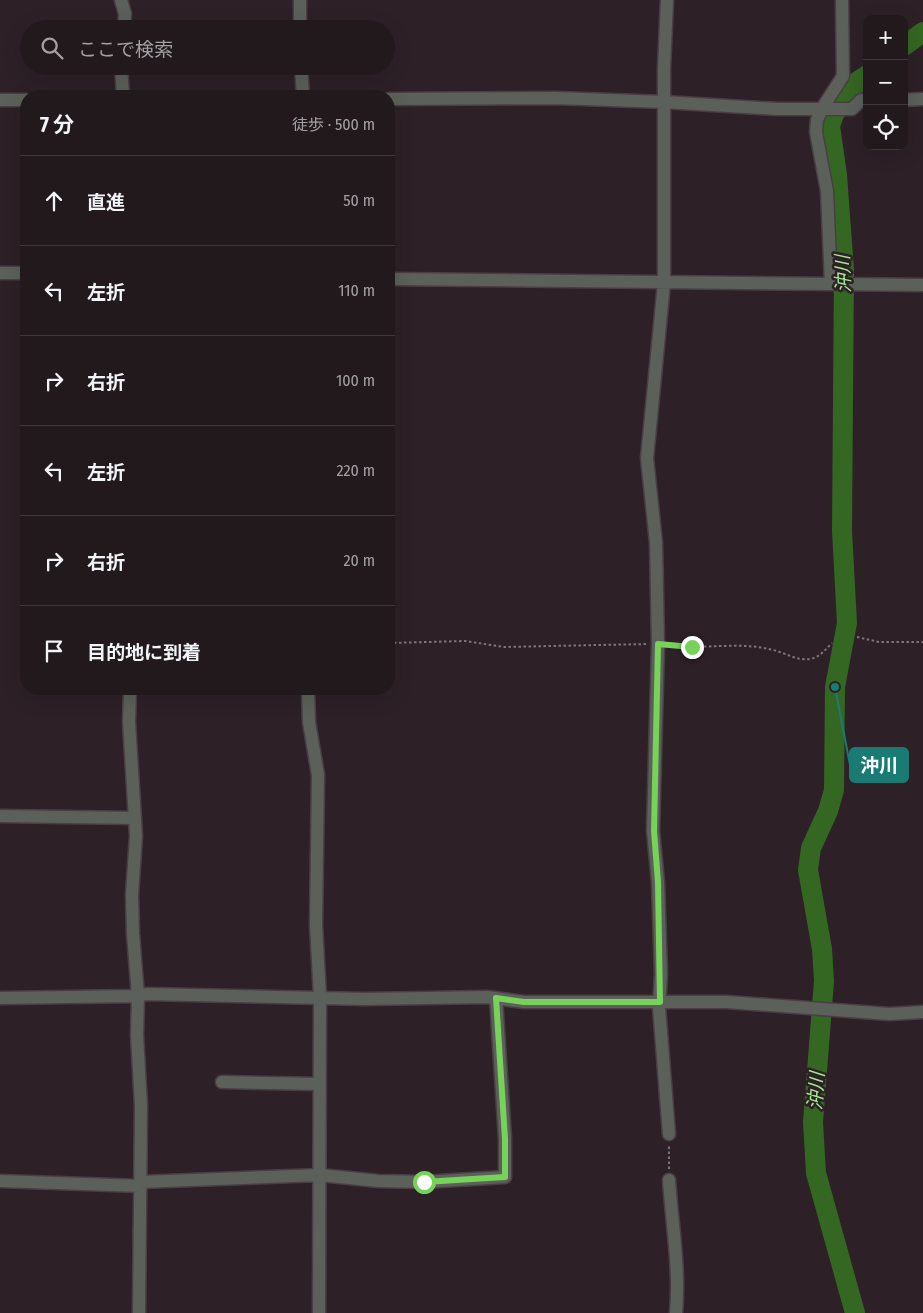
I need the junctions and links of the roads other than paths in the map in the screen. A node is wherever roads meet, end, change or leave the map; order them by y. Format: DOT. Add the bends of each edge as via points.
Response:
graph roads {
  1 [pos="120,0"];
  2 [pos="126,0"];
  3 [pos="300,0"];
  4 [pos="667,0"];
  5 [pos="842,0"];
  6 [pos="125,14"];
  7 [pos="125,20"];
  8 [pos="300,20"];
  9 [pos="122,75"];
  10 [pos="302,75"];
  11 [pos="123,90"];
  12 [pos="303,90"];
  13 [pos="395,99"];
  14 [pos="923,99"];
  15 [pos="0,100"];
  16 [pos="20,100"];
  17 [pos="863,100"];
  18 [pos="908,100"];
  19 [pos="664,102"];
  20 [pos="826,107"];
  21 [pos="0,273"];
  22 [pos="20,273"];
  23 [pos="395,279"];
  24 [pos="664,283"];
  25 [pos="834,284"];
  26 [pos="923,285"];
  27 [pos="130,695"];
  28 [pos="308,695"];
  29 [pos="0,816"];
  30 [pos="131,818"];
  31 [pos="135,996"];
  32 [pos="320,997"];
  33 [pos="0,998"];
  34 [pos="496,998"];
  35 [pos="660,1002"];
  36 [pos="923,1012"];
  37 [pos="222,1082"];
  38 [pos="319,1084"];
  39 [pos="669,1134"];
  40 [pos="320,1175"];
  41 [pos="669,1180"];
  42 [pos="0,1181"];
  43 [pos="138,1185"];
  44 [pos="139,1313"];
  45 [pos="320,1313"];
  46 [pos="676,1313"];
  1 -- 6 [label="street"];
  2 -- 6 [label="street"];
  3 -- 8 [label="street"];
  4 -- 19 [label="street"];
  5 -- 20 [label="street" via="843,76"];
  6 -- 7 [label="street"];
  9 -- 11 [label="street"];
  10 -- 12 [label="street"];
  13 -- 19 [label="street" via="556,98"];
  14 -- 18 [label="street"];
  15 -- 16 [label="street"];
  17 -- 20 [label="street" via="852,109"];
  19 -- 20 [label="street" via="778,109"];
  19 -- 24 [label="street"];
  20 -- 25 [label="street" via="817,120 816,132 827,191"];
  21 -- 22 [label="street"];
  23 -- 24 [label="street"];
  24 -- 25 [label="street"];
  24 -- 35 [label="street" via="647,458 656,543 658,644 654,831"];
  25 -- 26 [label="street"];
  27 -- 30 [label="street"];
  28 -- 32 [label="street" via="318,775 316,925"];
  29 -- 30 [label="street"];
  30 -- 31 [label="street" via="136,836 132,894"];
  31 -- 32 [label="street"];
  31 -- 33 [label="street"];
  31 -- 43 [label="street"];
  32 -- 34 [label="street"];
  32 -- 38 [label="street"];
  34 -- 35 [label="street" via="524,1002"];
  34 -- 40 [label="street" via="505,1177 424,1182"];
  35 -- 36 [label="street" via="727,1002 889,1014"];
  35 -- 39 [label="street"];
  37 -- 38 [label="street" via="260,1077"];
  38 -- 40 [label="street"];
  40 -- 43 [label="street"];
  40 -- 45 [label="street"];
  41 -- 46 [label="street" via="678,1268"];
  42 -- 43 [label="street"];
  43 -- 44 [label="street"];
}
